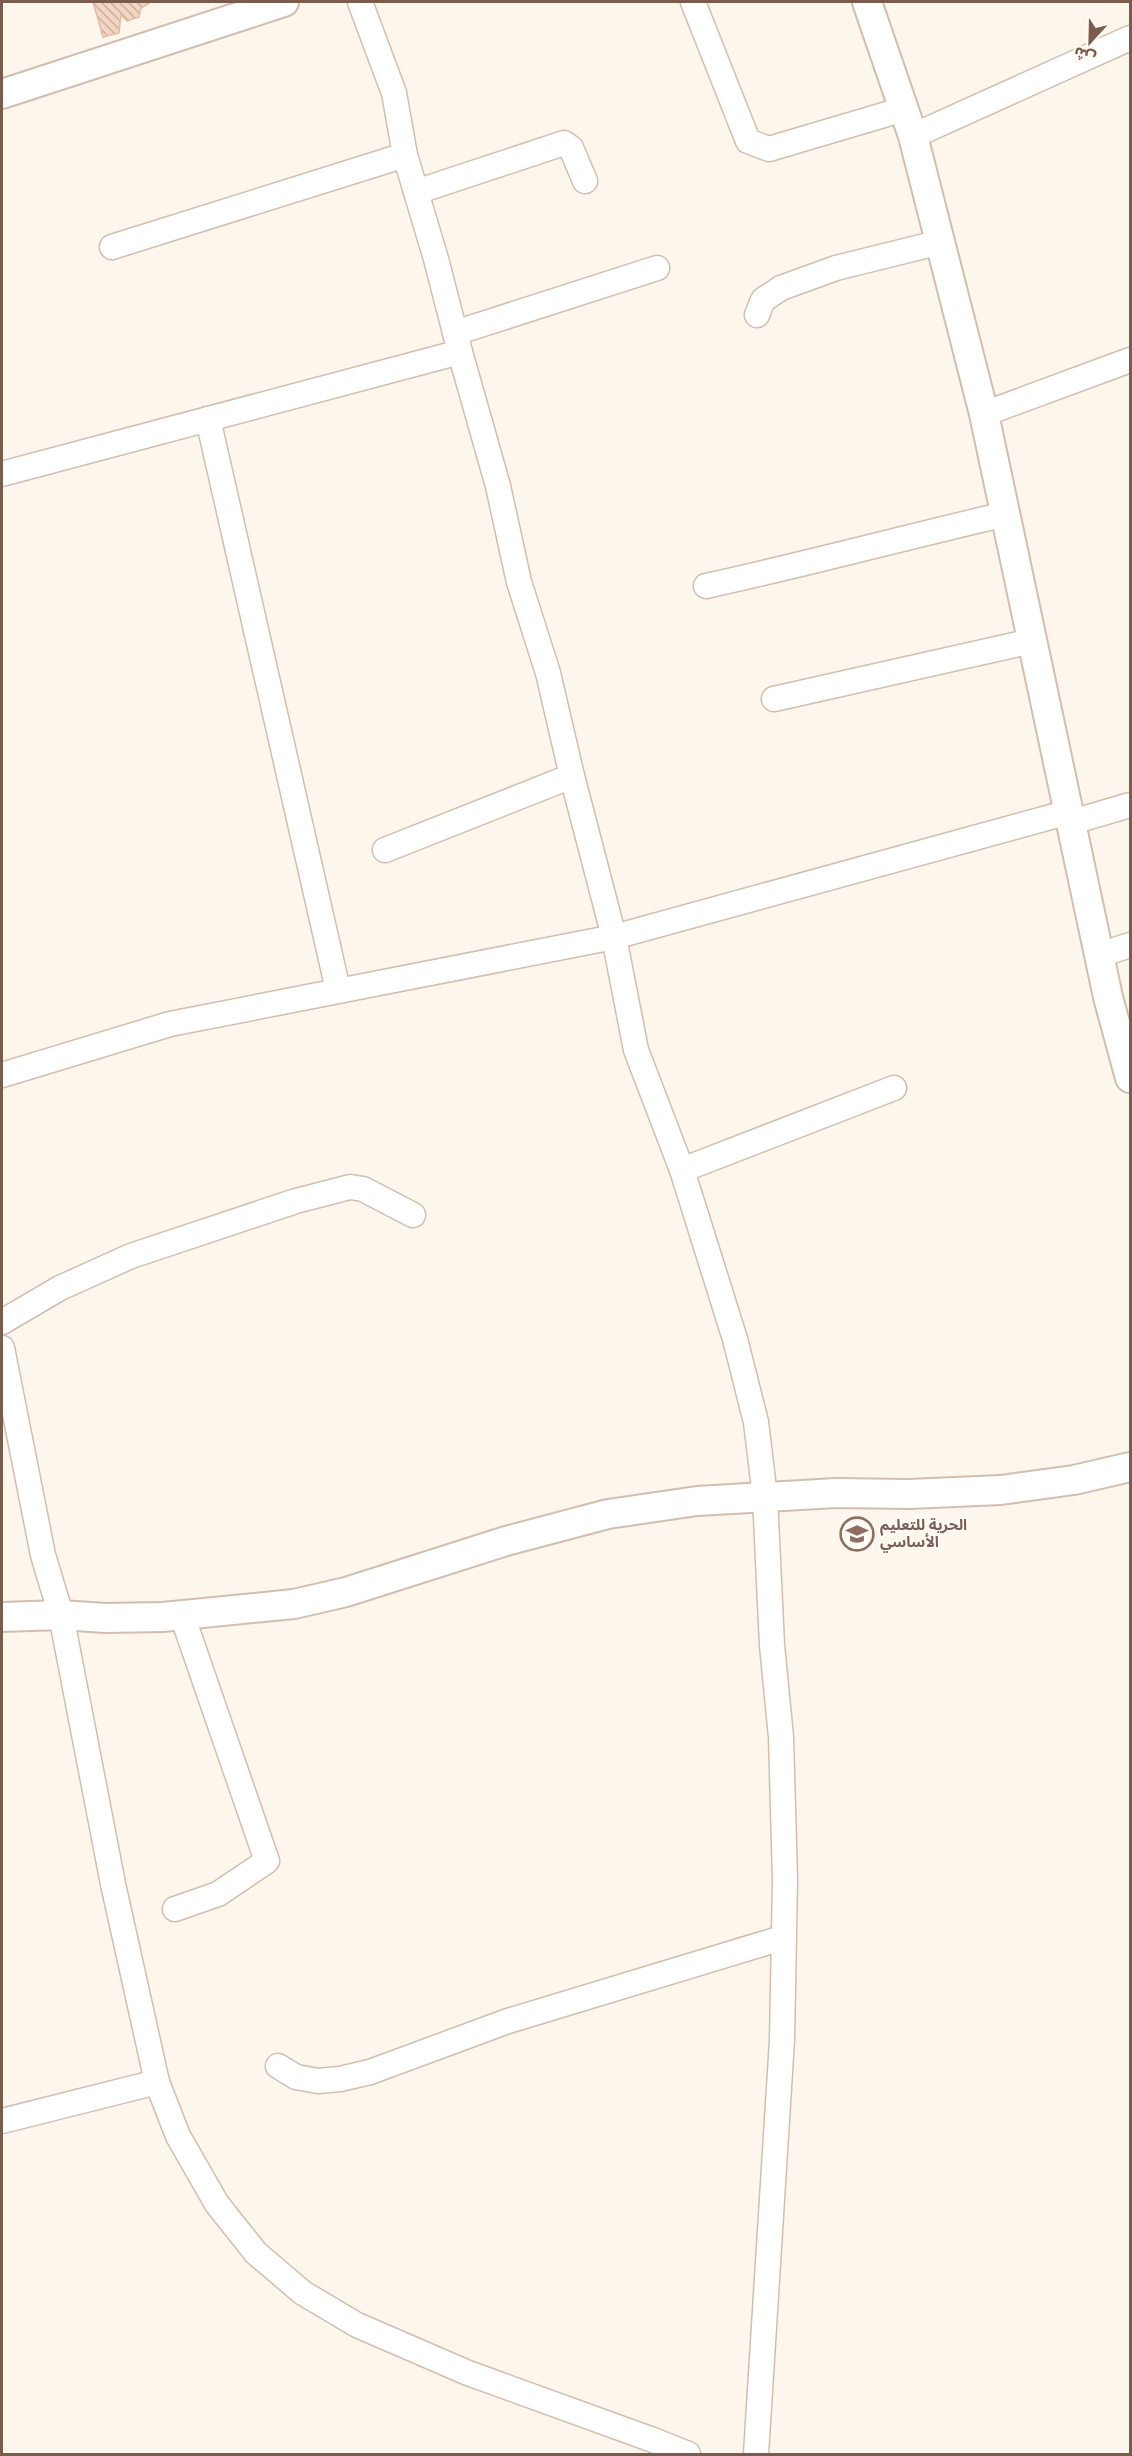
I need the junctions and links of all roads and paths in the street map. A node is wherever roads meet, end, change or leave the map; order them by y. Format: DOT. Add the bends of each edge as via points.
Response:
graph roads {
  1 [pos="284,2"];
  2 [pos="360,2"];
  3 [pos="693,2"];
  4 [pos="867,2"];
  5 [pos="1131,38"];
  6 [pos="2,94"];
  7 [pos="904,109"];
  8 [pos="913,136"];
  9 [pos="405,155"];
  10 [pos="585,181"];
  11 [pos="416,192"];
  12 [pos="941,242"];
  13 [pos="112,247"];
  14 [pos="657,268"];
  15 [pos="757,315"];
  16 [pos="458,342"];
  17 [pos="1131,360"];
  18 [pos="984,414"];
  19 [pos="208,419"];
  20 [pos="2,474"];
  21 [pos="1006,514"];
  22 [pos="706,586"];
  23 [pos="1032,641"];
  24 [pos="774,699"];
  25 [pos="572,776"];
  26 [pos="1131,805"];
  27 [pos="1070,817"];
  28 [pos="385,850"];
  29 [pos="614,937"];
  30 [pos="1131,945"];
  31 [pos="1100,955"];
  32 [pos="338,990"];
  33 [pos="2,1075"];
  34 [pos="1131,1078"];
  35 [pos="894,1088"];
  36 [pos="682,1170"];
  37 [pos="413,1215"];
  38 [pos="2,1322"];
  39 [pos="2,1348"];
  40 [pos="1131,1467"];
  41 [pos="765,1497"];
  42 [pos="62,1615"];
  43 [pos="182,1615"];
  44 [pos="2,1617"];
  45 [pos="175,1909"];
  46 [pos="782,1938"];
  47 [pos="278,2066"];
  48 [pos="157,2082"];
  49 [pos="2,2121"];
  50 [pos="688,2454"];
  51 [pos="756,2454"];
  1 -- 6 [label="street"];
  2 -- 9 [label="street" via="394,93"];
  3 -- 7 [label="street" via="748,141 756,146 769,149"];
  4 -- 7 [label="street"];
  5 -- 8 [label="street"];
  7 -- 8 [label="street"];
  8 -- 12 [label="street"];
  9 -- 11 [label="street"];
  9 -- 13 [label="street"];
  10 -- 11 [label="street" via="571,148 564,143"];
  11 -- 16 [label="street"];
  12 -- 15 [label="street" via="836,268 781,288 763,300"];
  12 -- 18 [label="street"];
  14 -- 16 [label="street"];
  16 -- 19 [label="street"];
  16 -- 25 [label="street"];
  17 -- 18 [label="street"];
  18 -- 21 [label="street"];
  19 -- 20 [label="street"];
  19 -- 32 [label="street"];
  21 -- 22 [label="street"];
  21 -- 23 [label="street"];
  23 -- 24 [label="street"];
  23 -- 27 [label="street"];
  25 -- 28 [label="street"];
  25 -- 29 [label="street"];
  26 -- 27 [label="street"];
  27 -- 29 [label="street"];
  27 -- 31 [label="street"];
  29 -- 32 [label="street"];
  29 -- 36 [label="street" via="636,1050"];
  30 -- 31 [label="street"];
  31 -- 34 [label="street"];
  32 -- 33 [label="street" via="170,1024"];
  35 -- 36 [label="street"];
  36 -- 41 [label="street" via="735,1339 756,1422"];
  37 -- 38 [label="street" via="363,1189 350,1187 131,1256 60,1288"];
  39 -- 42 [label="street" via="43,1555"];
  40 -- 41 [label="street" via="1001,1490"];
  41 -- 43 [label="street" via="697,1501 608,1514 506,1541 346,1592 294,1604"];
  41 -- 46 [label="street" via="784,1803"];
  42 -- 43 [label="street"];
  42 -- 44 [label="street"];
  42 -- 48 [label="street" via="112,1884"];
  43 -- 45 [label="street" via="267,1861 218,1894"];
  46 -- 47 [label="street" via="508,2021 370,2072 318,2081 296,2077"];
  46 -- 51 [label="street" via="782,2040"];
  48 -- 49 [label="street"];
  48 -- 50 [label="street" via="178,2136 217,2204 256,2253 303,2293 357,2325 468,2373"];
}
